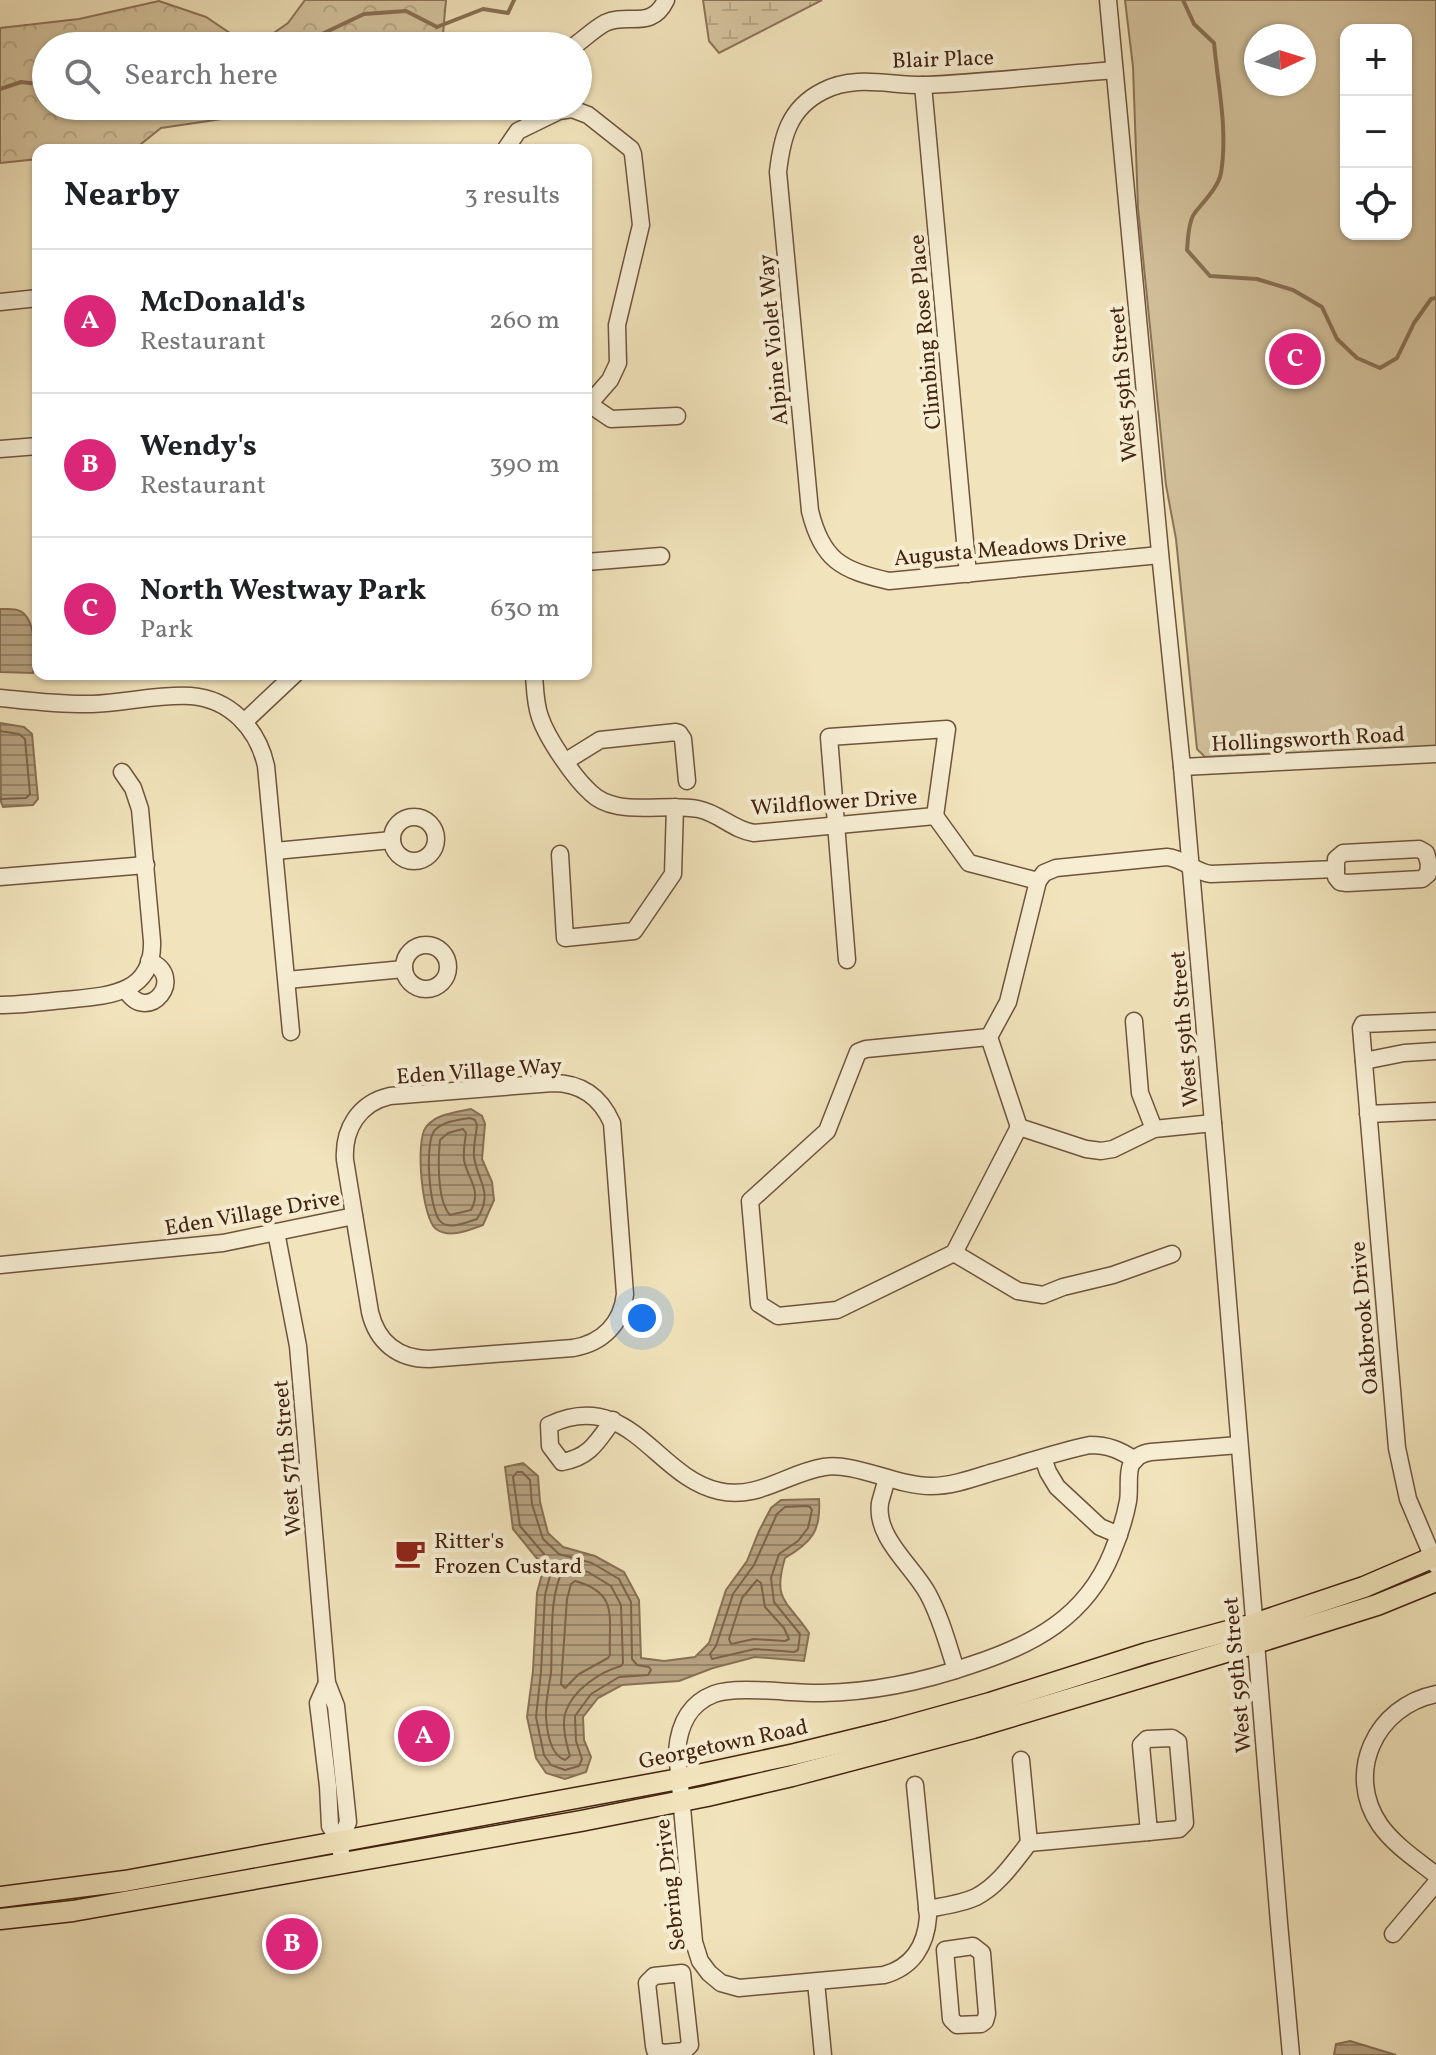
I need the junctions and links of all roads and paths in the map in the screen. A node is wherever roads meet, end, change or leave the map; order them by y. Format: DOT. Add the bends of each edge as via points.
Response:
graph roads {
  1 [pos="666,0"];
  2 [pos="1108,0"];
  3 [pos="592,33"];
  4 [pos="1114,70"];
  5 [pos="923,85"];
  6 [pos="592,119"];
  7 [pos="529,120"];
  8 [pos="788,125"];
  9 [pos="509,144"];
  10 [pos="32,299"];
  11 [pos="0,302"];
  12 [pos="592,400"];
  13 [pos="592,408"];
  14 [pos="677,416"];
  15 [pos="32,446"];
  16 [pos="0,449"];
  17 [pos="824,550"];
  18 [pos="1160,555"];
  19 [pos="661,556"];
  20 [pos="592,562"];
  21 [pos="968,574"];
  22 [pos="289,680"];
  23 [pos="534,680"];
  24 [pos="0,698"];
  25 [pos="244,722"];
  26 [pos="1436,754"];
  27 [pos="566,761"];
  28 [pos="1182,767"];
  29 [pos="122,772"];
  30 [pos="687,781"];
  31 [pos="675,807"];
  32 [pos="935,816"];
  33 [pos="836,825"];
  34 [pos="392,840"];
  35 [pos="275,851"];
  36 [pos="560,854"];
  37 [pos="146,865"];
  38 [pos="1191,866"];
  39 [pos="1336,869"];
  40 [pos="0,877"];
  41 [pos="1038,881"];
  42 [pos="847,960"];
  43 [pos="149,961"];
  44 [pos="404,969"];
  45 [pos="287,980"];
  46 [pos="126,990"];
  47 [pos="0,1005"];
  48 [pos="1134,1021"];
  49 [pos="1436,1021"];
  50 [pos="291,1032"];
  51 [pos="989,1037"];
  52 [pos="1436,1051"];
  53 [pos="1364,1061"];
  54 [pos="1436,1111"];
  55 [pos="1368,1114"];
  56 [pos="1213,1123"];
  57 [pos="1019,1127"];
  58 [pos="1154,1129"];
  59 [pos="619,1207"];
  60 [pos="354,1216"];
  61 [pos="276,1232"];
  62 [pos="954,1253"];
  63 [pos="1172,1254"];
  64 [pos="0,1265"];
  65 [pos="613,1420"];
  66 [pos="1239,1445"];
  67 [pos="1043,1458"];
  68 [pos="1135,1460"];
  69 [pos="887,1478"];
  70 [pos="1119,1535"];
  71 [pos="1435,1560"];
  72 [pos="1436,1581"];
  73 [pos="1255,1634"];
  74 [pos="956,1670"];
  75 [pos="1436,1694"];
  76 [pos="1021,1760"];
  77 [pos="679,1779"];
  78 [pos="915,1785"];
  79 [pos="681,1801"];
  80 [pos="1149,1832"];
  81 [pos="340,1842"];
  82 [pos="1029,1843"];
  83 [pos="342,1863"];
  84 [pos="1436,1875"];
  85 [pos="1436,1883"];
  86 [pos="0,1897"];
  87 [pos="927,1909"];
  88 [pos="0,1919"];
  89 [pos="1393,1934"];
  90 [pos="924,1940"];
  91 [pos="945,1950"];
  92 [pos="701,1963"];
  93 [pos="682,1973"];
  94 [pos="816,1982"];
  95 [pos="823,2055"];
  96 [pos="1291,2055"];
  1 -- 3 [label="street" via="648,19 605,23"];
  2 -- 4 [label="street, West 59th Street"];
  4 -- 5 [label="street, Blair Place"];
  4 -- 18 [label="street, West 59th Street"];
  5 -- 8 [label="street, Blair Place" via="846,83 823,91"];
  5 -- 21 [label="street, Climbing Rose Place"];
  6 -- 12 [label="street" via="631,149 641,225 617,325 617,366"];
  7 -- 9 [label="street"];
  8 -- 17 [label="street, Alpine Violet Way" via="778,172 810,511"];
  10 -- 11 [label="street"];
  13 -- 14 [label="street" via="611,419"];
  15 -- 16 [label="street"];
  17 -- 21 [label="street, Augusta Meadows Drive" via="852,571 889,581"];
  18 -- 21 [label="street, Augusta Meadows Drive"];
  18 -- 28 [label="street, West 59th Street"];
  19 -- 20 [label="street"];
  22 -- 25 [label="street"];
  23 -- 27 [label="street, Wildflower Drive" via="545,731"];
  24 -- 25 [label="street" via="91,704 191,696 220,704"];
  25 -- 35 [label="street" via="264,755"];
  26 -- 28 [label="street, Hollingsworth Road"];
  27 -- 30 [label="street" via="600,740 676,732 683,739"];
  27 -- 31 [label="street, Wildflower Drive" via="602,801 625,807"];
  28 -- 38 [label="street, West 59th Street"];
  29 -- 37 [label="street" via="138,798"];
  31 -- 33 [label="street, Wildflower Drive" via="703,810 754,833"];
  31 -- 36 [label="street" via="673,874 634,931 565,938"];
  32 -- 33 [label="street, Wildflower Drive"];
  32 -- 33 [label="street" via="947,729 829,737"];
  32 -- 41 [label="street, Wildflower Drive" via="969,863"];
  33 -- 42 [label="street"];
  34 -- 35 [label="street"];
  35 -- 45 [label="street"];
  37 -- 40 [label="street"];
  37 -- 43 [label="street"];
  38 -- 39 [label="street" via="1211,874"];
  38 -- 41 [label="street" via="1167,857 1056,868"];
  38 -- 56 [label="street, West 59th Street"];
  39 -- 39 [label="street" via="1336,859 1343,853 1419,849 1426,853 1429,869 1420,879 1347,883 1336,877"];
  41 -- 51 [label="street" via="1008,1002"];
  43 -- 46 [label="street"];
  43 -- 46 [label="street" via="165,977 158,998 137,1001"];
  44 -- 45 [label="street"];
  45 -- 50 [label="street"];
  46 -- 47 [label="street"];
  48 -- 58 [label="street" via="1140,1093"];
  49 -- 53 [label="street, Oakbrook Drive" via="1362,1025"];
  51 -- 57 [label="street"];
  51 -- 62 [label="street" via="858,1052 827,1131 750,1201 759,1304 778,1316 837,1310"];
  52 -- 53 [label="street"];
  53 -- 55 [label="street, Oakbrook Drive"];
  54 -- 55 [label="street"];
  55 -- 71 [label="street, Oakbrook Drive" via="1398,1459 1408,1499"];
  56 -- 58 [label="street"];
  56 -- 66 [label="street, West 59th Street"];
  57 -- 58 [label="street" via="1098,1151"];
  57 -- 62 [label="street"];
  59 -- 60 [label="street, Eden Village Way" via="610,1118 592,1095 559,1083 374,1102 353,1122 345,1143"];
  59 -- 60 [label="street, Eden Village Drive" via="625,1299 606,1334 573,1348 429,1359 395,1351 375,1329"];
  60 -- 61 [label="street, Eden Village Drive"];
  61 -- 64 [label="street, Eden Village Drive" via="223,1243"];
  61 -- 81 [label="street, West 57th Street" via="301,1371 327,1683 318,1703 330,1826"];
  62 -- 63 [label="street" via="1018,1291 1042,1295"];
  65 -- 69 [label="street" via="690,1479 722,1492 757,1491 829,1466"];
  66 -- 68 [label="street" via="1151,1452"];
  66 -- 73 [label="street, West 59th Street"];
  67 -- 68 [label="street" via="1095,1445 1116,1448"];
  67 -- 69 [label="street" via="944,1485"];
  67 -- 70 [label="street" via="1057,1487 1100,1527"];
  68 -- 70 [label="street, Sebring Drive"];
  69 -- 74 [label="street" via="882,1525 926,1589"];
  70 -- 74 [label="street, Sebring Drive" via="1091,1589 1056,1625 1023,1646"];
  71 -- 73 [label="main road, Georgetown Road"];
  72 -- 73 [label="main road, Georgetown Road" via="1377,1605"];
  73 -- 77 [label="main road, Georgetown Road" via="1147,1653 889,1731"];
  73 -- 79 [label="main road, Georgetown Road" via="910,1746"];
  73 -- 96 [label="street, West 59th Street"];
  74 -- 77 [label="street, Sebring Drive" via="864,1691 712,1695 693,1708 680,1728"];
  75 -- 84 [label="street" via="1387,1721 1369,1750 1365,1783 1380,1825"];
  76 -- 82 [label="street"];
  77 -- 79 [label="street, Sebring Drive"];
  77 -- 81 [label="main road, Georgetown Road"];
  78 -- 87 [label="street"];
  79 -- 83 [label="main road, Georgetown Road"];
  79 -- 92 [label="street, Sebring Drive" via="694,1942"];
  80 -- 80 [label="street" via="1179,1829 1185,1823 1178,1742 1172,1738 1147,1739 1141,1745"];
  80 -- 82 [label="street"];
  81 -- 83 [label="street, West 57th Street"];
  81 -- 86 [label="main road, Georgetown Road" via="125,1881"];
  82 -- 87 [label="street" via="984,1893"];
  83 -- 88 [label="main road, Georgetown Road"];
  85 -- 89 [label="street"];
  87 -- 90 [label="street"];
  90 -- 91 [label="street"];
  90 -- 94 [label="street, Sebring Drive" via="913,1959 889,1974"];
  91 -- 91 [label="street" via="951,2019 957,2025 981,2024 987,2014 982,1953 973,1946"];
  92 -- 93 [label="street, Sebring Drive"];
  92 -- 94 [label="street, Sebring Drive" via="718,1981 739,1988"];
  93 -- 93 [label="street, Sebring Drive" via="690,2045 684,2051 660,2053 654,2046 647,1983 654,1976"];
  94 -- 95 [label="street"];
}
